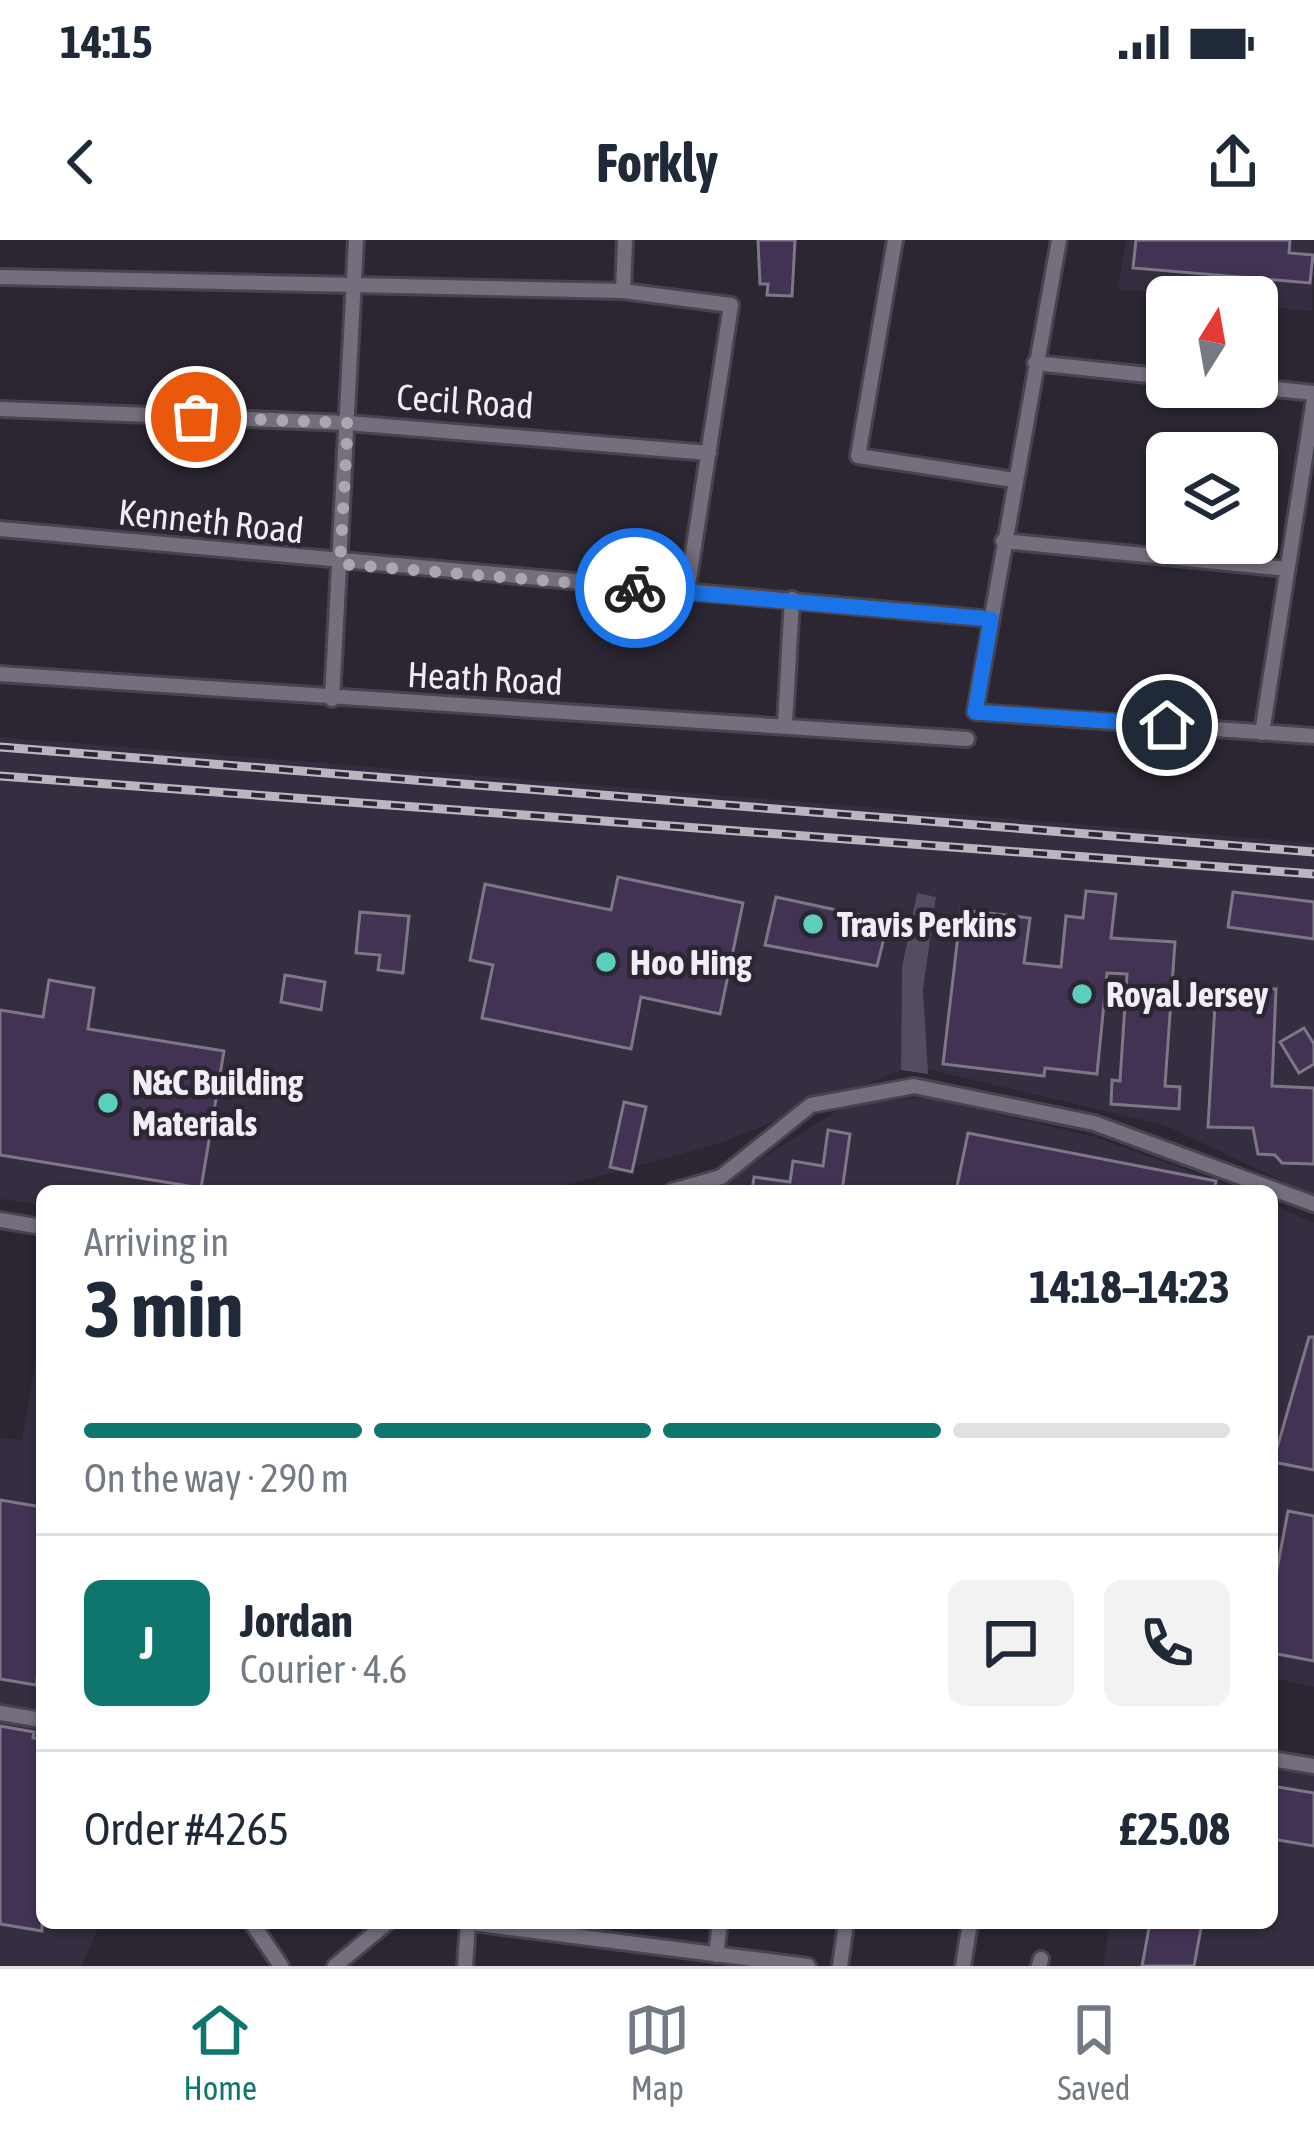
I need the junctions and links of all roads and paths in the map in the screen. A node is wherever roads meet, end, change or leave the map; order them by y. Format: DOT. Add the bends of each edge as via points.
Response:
graph roads {
  1 [pos="356,240"];
  2 [pos="625,240"];
  3 [pos="895,240"];
  4 [pos="1058,240"];
  5 [pos="0,277"];
  6 [pos="354,283"];
  7 [pos="623,291"];
  8 [pos="1035,363"];
  9 [pos="1146,375"];
  10 [pos="1278,390"];
  11 [pos="1314,396"];
  12 [pos="0,409"];
  13 [pos="348,423"];
  14 [pos="709,453"];
  15 [pos="1014,480"];
  16 [pos="0,529"];
  17 [pos="1003,541"];
  18 [pos="340,564"];
  19 [pos="1287,569"];
  20 [pos="687,592"];
  21 [pos="792,599"];
  22 [pos="991,619"];
  23 [pos="0,674"];
  24 [pos="332,699"];
  25 [pos="785,724"];
  26 [pos="1262,733"];
  27 [pos="1314,736"];
  28 [pos="968,739"];
  29 [pos="693,1185"];
  30 [pos="1262,1185"];
  31 [pos="1278,1191"];
  32 [pos="1314,1204"];
  33 [pos="0,1220"];
  34 [pos="36,1226"];
  35 [pos="0,1713"];
  36 [pos="36,1719"];
  37 [pos="1278,1760"];
  38 [pos="1314,1766"];
  39 [pos="256,1929"];
  40 [pos="380,1929"];
  41 [pos="469,1929"];
  42 [pos="719,1929"];
  43 [pos="844,1929"];
  44 [pos="969,1929"];
  45 [pos="573,1930"];
  46 [pos="716,1955"];
  47 [pos="281,1966"];
  48 [pos="335,1966"];
  49 [pos="465,1966"];
  50 [pos="808,1966"];
  51 [pos="840,1966"];
  52 [pos="963,1966"];
  1 -- 6 [label="street"];
  2 -- 7 [label="street"];
  3 -- 15 [label="street" via="858,456"];
  4 -- 8 [label="street"];
  5 -- 6 [label="street"];
  6 -- 7 [label="street"];
  6 -- 13 [label="street"];
  7 -- 14 [label="street" via="731,305"];
  8 -- 9 [label="street"];
  8 -- 15 [label="street"];
  10 -- 11 [label="street"];
  11 -- 19 [label="street"];
  12 -- 13 [label="street, Cecil Road"];
  13 -- 14 [label="street, Cecil Road"];
  13 -- 18 [label="street"];
  14 -- 20 [label="street"];
  15 -- 17 [label="street"];
  16 -- 18 [label="street, Kenneth Road"];
  17 -- 19 [label="street"];
  17 -- 22 [label="street"];
  18 -- 20 [label="street, Kenneth Road"];
  18 -- 24 [label="street"];
  19 -- 26 [label="street"];
  20 -- 21 [label="street, Kenneth Road"];
  21 -- 22 [label="street, Kenneth Road"];
  21 -- 25 [label="street"];
  22 -- 26 [label="street" via="975,712"];
  23 -- 24 [label="street, Heath Road"];
  24 -- 25 [label="street, Heath Road"];
  25 -- 28 [label="street, Heath Road"];
  26 -- 27 [label="street"];
  29 -- 30 [label="street" via="721,1177 811,1105 914,1086 1094,1123"];
  31 -- 32 [label="street"];
  33 -- 34 [label="street"];
  35 -- 36 [label="street"];
  37 -- 38 [label="street"];
  39 -- 47 [label="street"];
  40 -- 48 [label="street"];
  41 -- 49 [label="street"];
  42 -- 46 [label="street"];
  43 -- 51 [label="street"];
  44 -- 52 [label="street"];
  45 -- 46 [label="street"];
  46 -- 50 [label="street"];
}
